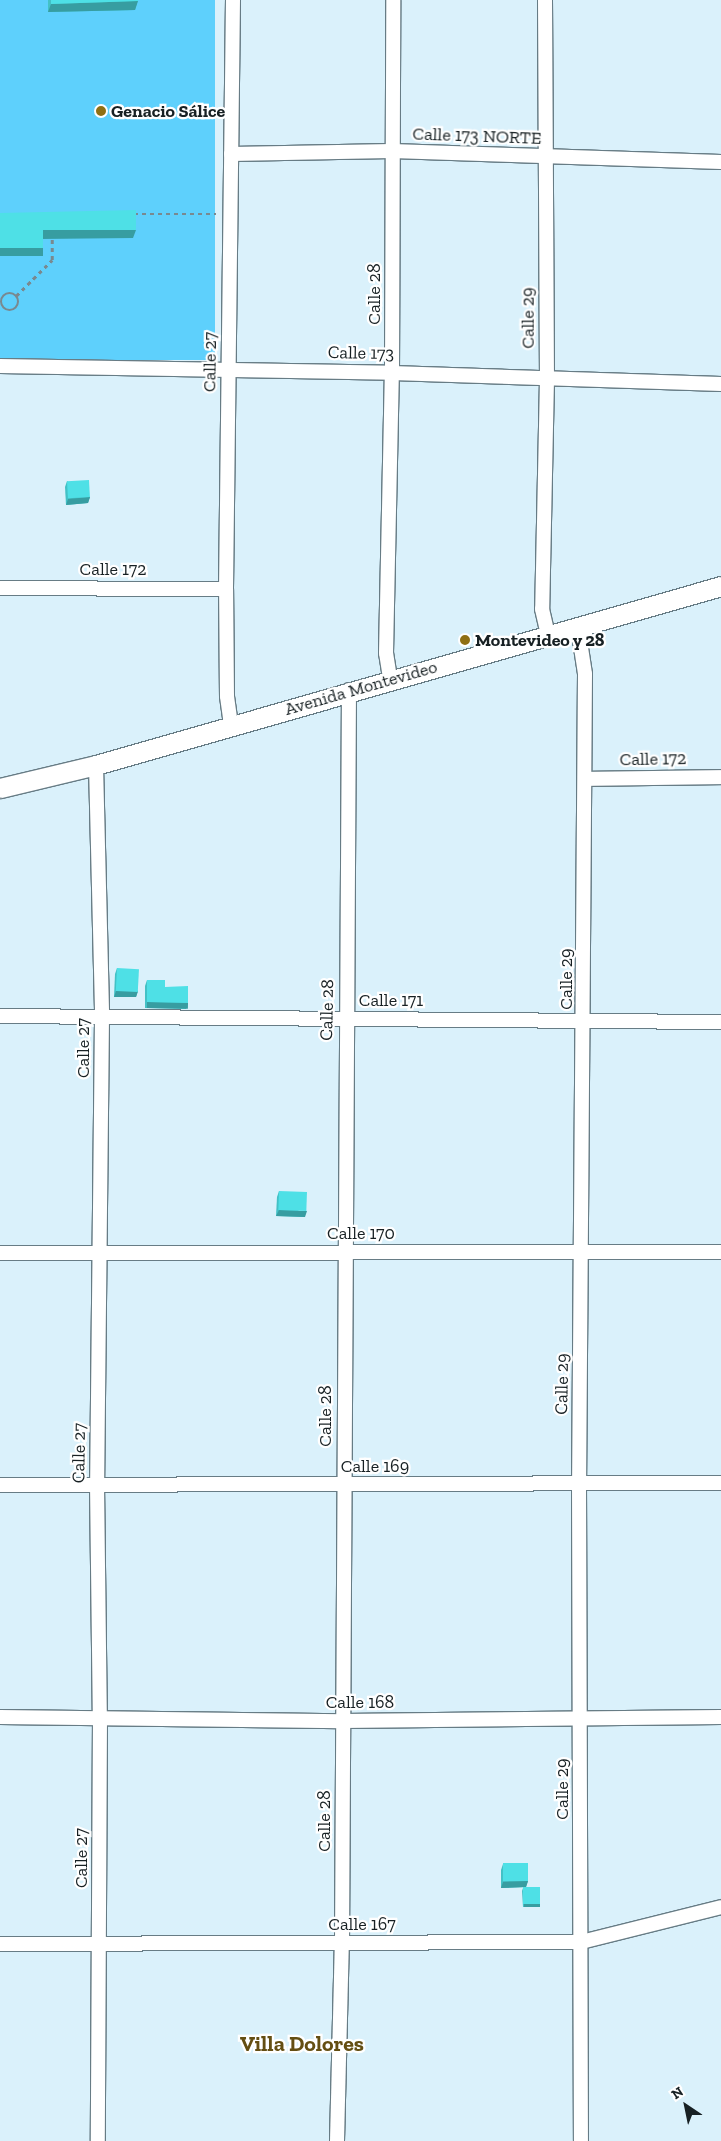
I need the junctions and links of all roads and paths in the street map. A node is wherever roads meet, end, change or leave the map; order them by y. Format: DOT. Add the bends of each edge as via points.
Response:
graph roads {
  1 [pos="233,0"];
  2 [pos="393,0"];
  3 [pos="545,0"];
  4 [pos="392,151"];
  5 [pos="231,154"];
  6 [pos="546,158"];
  7 [pos="721,162"];
  8 [pos="131,214"];
  9 [pos="230,214"];
  10 [pos="52,232"];
  11 [pos="16,296"];
  12 [pos="3,309"];
  13 [pos="0,312"];
  14 [pos="0,366"];
  15 [pos="228,370"];
  16 [pos="392,373"];
  17 [pos="547,379"];
  18 [pos="721,384"];
  19 [pos="721,586"];
  20 [pos="0,588"];
  21 [pos="226,589"];
  22 [pos="578,628"];
  23 [pos="548,634"];
  24 [pos="390,678"];
  25 [pos="349,690"];
  26 [pos="231,725"];
  27 [pos="96,765"];
  28 [pos="721,777"];
  29 [pos="585,780"];
  30 [pos="0,788"];
  31 [pos="0,1016"];
  32 [pos="102,1017"];
  33 [pos="346,1019"];
  34 [pos="585,1020"];
  35 [pos="721,1022"];
  36 [pos="344,1251"];
  37 [pos="582,1252"];
  38 [pos="721,1252"];
  39 [pos="0,1253"];
  40 [pos="100,1254"];
  41 [pos="721,1483"];
  42 [pos="97,1484"];
  43 [pos="579,1484"];
  44 [pos="0,1485"];
  45 [pos="343,1485"];
  46 [pos="0,1717"];
  47 [pos="580,1717"];
  48 [pos="721,1717"];
  49 [pos="100,1718"];
  50 [pos="343,1721"];
  51 [pos="721,1907"];
  52 [pos="342,1942"];
  53 [pos="581,1942"];
  54 [pos="0,1944"];
  55 [pos="99,1944"];
  56 [pos="98,2141"];
  57 [pos="338,2141"];
  58 [pos="581,2141"];
  1 -- 5 [label="street, Calle 27"];
  2 -- 4 [label="street, Calle 28"];
  3 -- 6 [label="street, Calle 29"];
  4 -- 5 [label="street, Calle 173 NORTE"];
  4 -- 6 [label="street, Calle 173 NORTE"];
  4 -- 16 [label="street, Calle 28"];
  5 -- 9 [label="street, Calle 27"];
  6 -- 7 [label="street, Calle 173 NORTE"];
  6 -- 17 [label="street, Calle 29"];
  8 -- 9 [label="path"];
  9 -- 15 [label="street, Calle 27"];
  10 -- 11 [label="path" via="52,260"];
  11 -- 12 [label="path" via="19,302 16,309 10,312"];
  11 -- 12 [label="path" via="10,293 3,296 0,302"];
  12 -- 13 [label="path"];
  14 -- 15 [label="street, Calle 173"];
  15 -- 16 [label="street, Calle 173"];
  15 -- 21 [label="street, Calle 27"];
  16 -- 17 [label="street, Calle 173"];
  16 -- 24 [label="street, Calle 28" via="386,653"];
  17 -- 18 [label="street, Calle 173"];
  17 -- 23 [label="street, Calle 29" via="542,608"];
  19 -- 22 [label="main road, Avenida Montevideo"];
  20 -- 21 [label="street, Calle 172"];
  21 -- 26 [label="street, Calle 27" via="227,696"];
  22 -- 23 [label="main road, Avenida Montevideo"];
  22 -- 29 [label="street, Calle 29" via="585,662"];
  23 -- 24 [label="main road, Avenida Montevideo"];
  24 -- 25 [label="main road, Avenida Montevideo"];
  25 -- 26 [label="main road, Avenida Montevideo"];
  25 -- 33 [label="street, Calle 28"];
  26 -- 27 [label="main road, Avenida Montevideo"];
  27 -- 30 [label="main road, Avenida Montevideo"];
  27 -- 32 [label="street, Calle 27"];
  28 -- 29 [label="street, Calle 172"];
  29 -- 34 [label="street, Calle 29"];
  31 -- 32 [label="street, Calle 171"];
  32 -- 33 [label="street, Calle 171"];
  32 -- 40 [label="street, Calle 27"];
  33 -- 34 [label="street, Calle 171"];
  33 -- 36 [label="street, Calle 28"];
  34 -- 35 [label="street, Calle 171"];
  34 -- 37 [label="street, Calle 29"];
  36 -- 37 [label="street, Calle 170"];
  36 -- 40 [label="street, Calle 170"];
  36 -- 45 [label="street, Calle 28"];
  37 -- 38 [label="street, Calle 170"];
  37 -- 43 [label="street, Calle 29"];
  39 -- 40 [label="street, Calle 170"];
  40 -- 42 [label="street, Calle 27"];
  41 -- 43 [label="street, Calle 169"];
  42 -- 44 [label="street, Calle 169"];
  42 -- 45 [label="street, Calle 169"];
  42 -- 49 [label="street, Calle 27"];
  43 -- 45 [label="street, Calle 169"];
  43 -- 47 [label="street, Calle 29"];
  45 -- 50 [label="street, Calle 28"];
  46 -- 49 [label="street, Calle 168"];
  47 -- 48 [label="street, Calle 168"];
  47 -- 50 [label="street, Calle 168"];
  47 -- 53 [label="street, Calle 29"];
  49 -- 50 [label="street, Calle 168"];
  49 -- 55 [label="street, Calle 27"];
  50 -- 52 [label="street, Calle 28"];
  51 -- 53 [label="street, Calle 167"];
  52 -- 53 [label="street, Calle 167"];
  52 -- 55 [label="street, Calle 167"];
  52 -- 57 [label="street, Calle 28"];
  53 -- 58 [label="street, Calle 29"];
  54 -- 55 [label="street, Calle 167"];
  55 -- 56 [label="street, Calle 27"];
}
